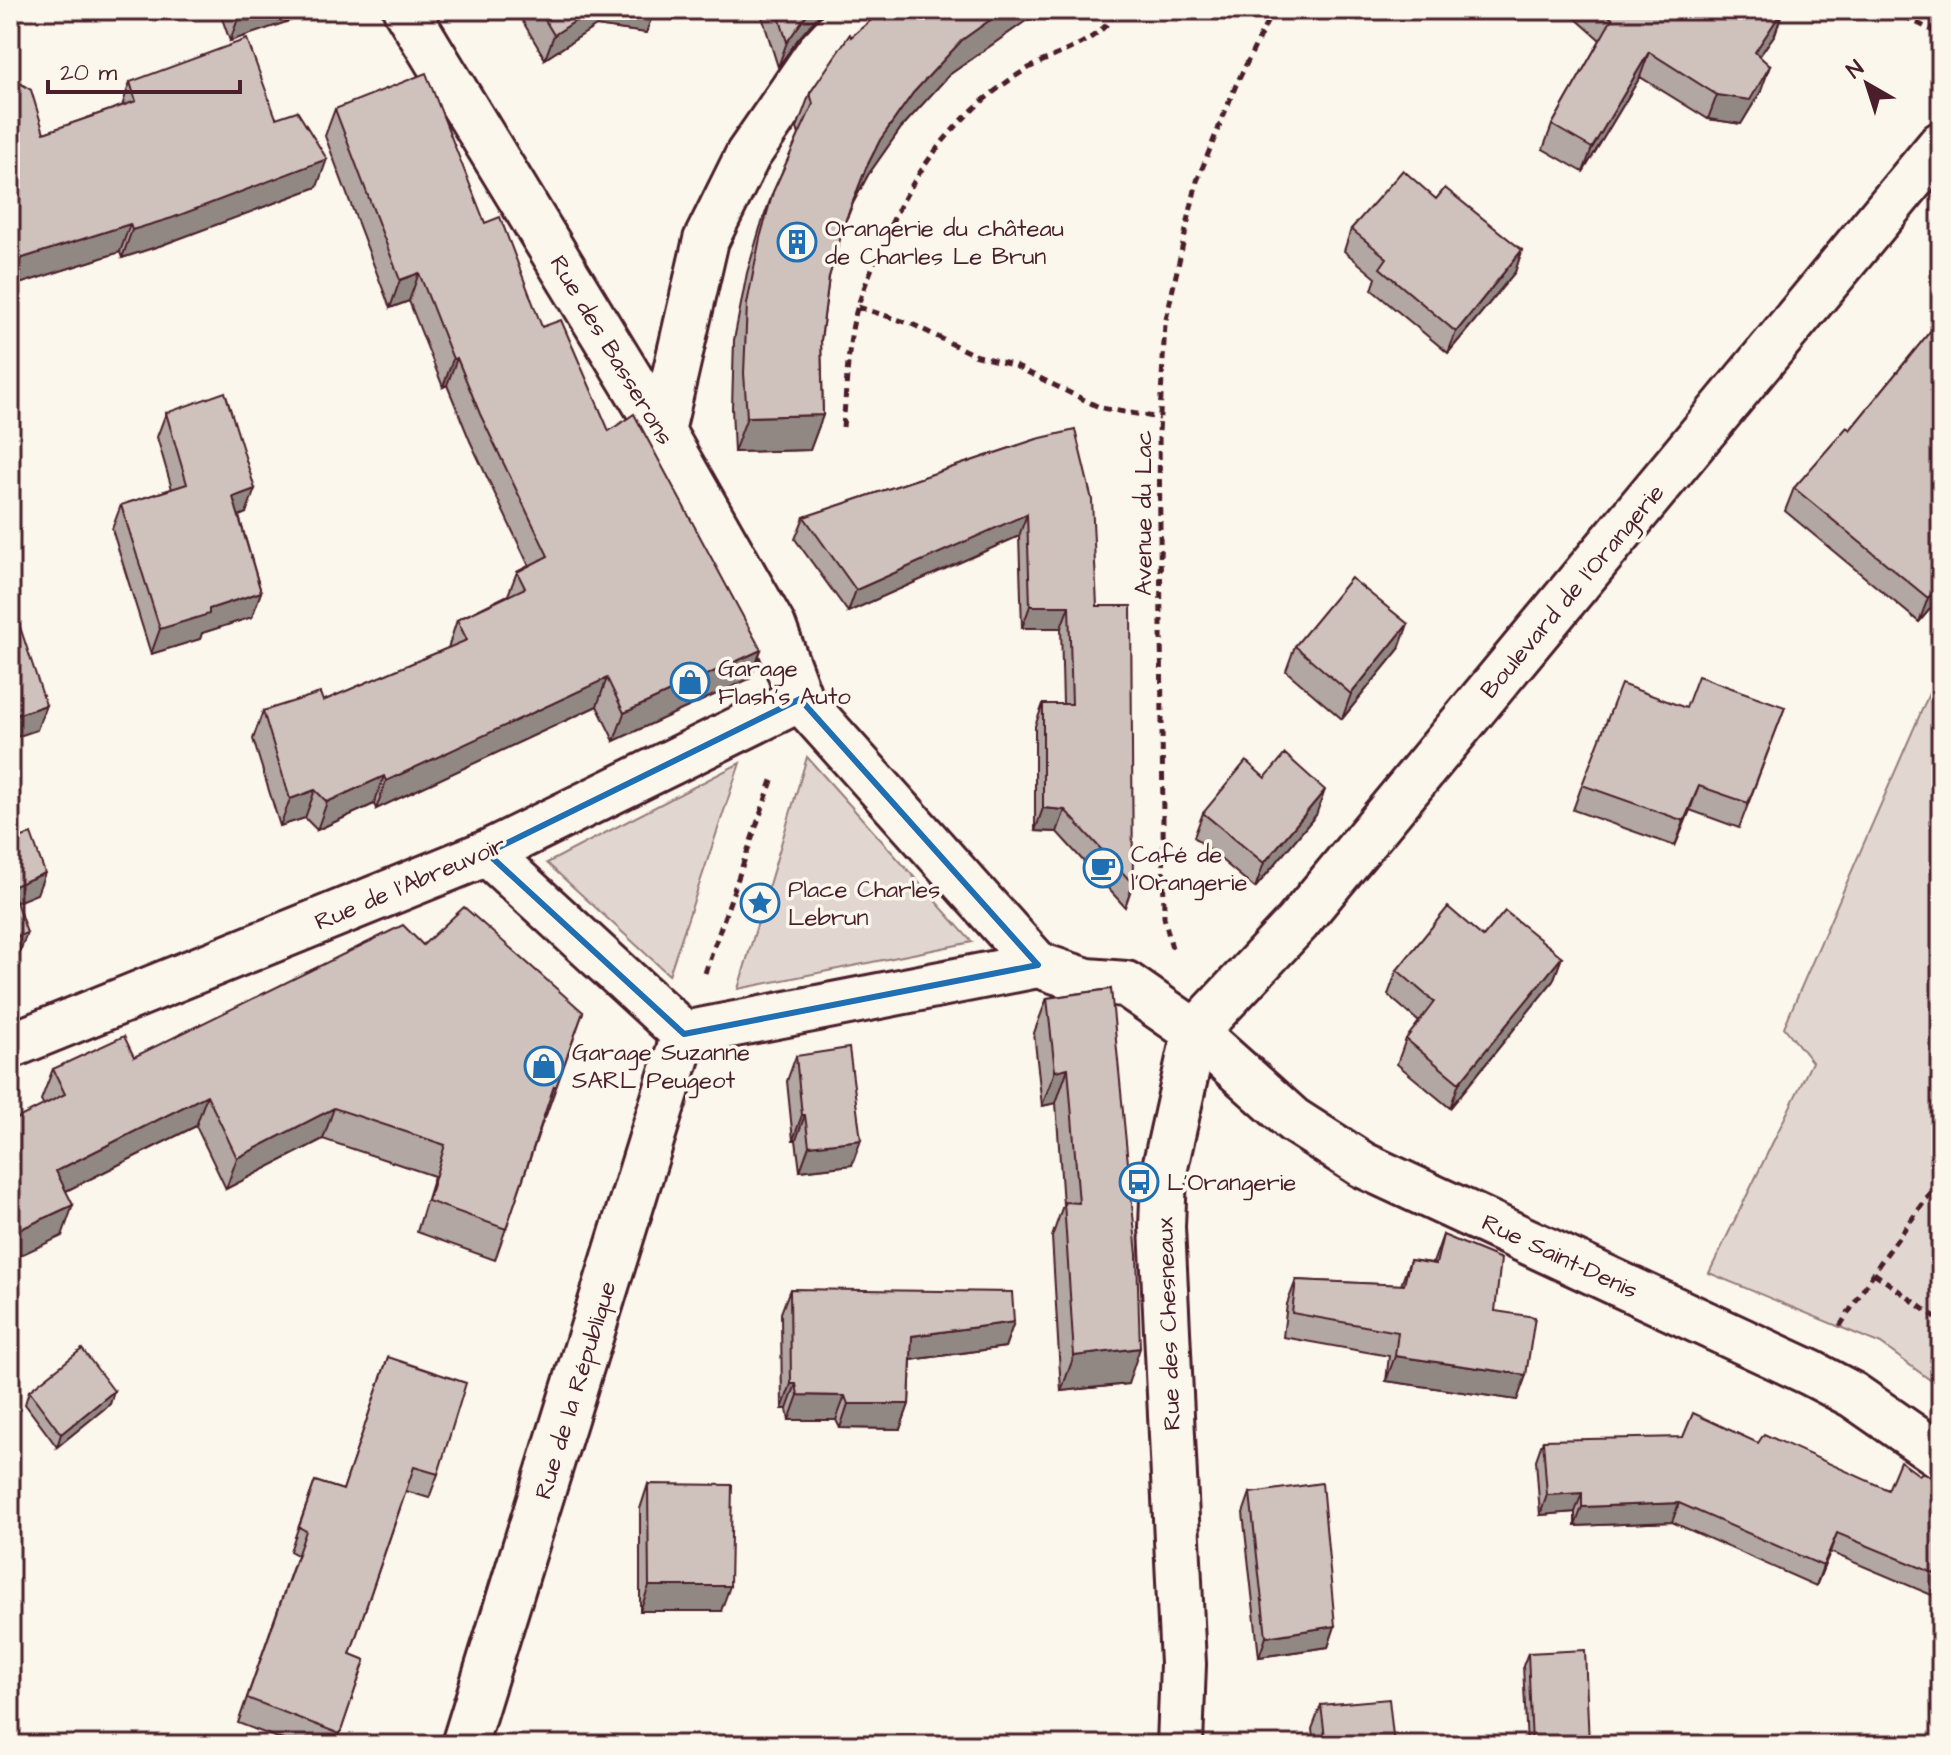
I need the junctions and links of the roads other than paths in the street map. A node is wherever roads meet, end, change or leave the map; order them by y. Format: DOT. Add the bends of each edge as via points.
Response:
graph roads {
  1 [pos="406,10"];
  2 [pos="858,10"];
  3 [pos="1941,144"];
  4 [pos="662,431"];
  5 [pos="800,699"];
  6 [pos="487,853"];
  7 [pos="1038,965"];
  8 [pos="1195,1032"];
  9 [pos="684,1034"];
  10 [pos="10,1046"];
  11 [pos="1941,1456"];
  12 [pos="464,1745"];
  13 [pos="1180,1745"];
  1 -- 4 [label="street, Rue des Basserons"];
  2 -- 4 [label="street" via="818,53 756,143 706,240"];
  3 -- 8 [label="street, Boulevard de l'Orangerie" via="1297,923"];
  4 -- 5 [label="street, Rue des Basserons" via="773,626"];
  5 -- 6 [label="street, Rue de l'Abreuvoir"];
  5 -- 7 [label="street"];
  6 -- 9 [label="street"];
  6 -- 10 [label="street, Rue de l'Abreuvoir"];
  7 -- 8 [label="street" via="1087,981 1126,984"];
  7 -- 9 [label="street"];
  8 -- 11 [label="street, Rue Saint-Denis" via="1293,1120 1363,1165 1811,1373 1853,1395"];
  8 -- 13 [label="street, Rue des Chesneaux" via="1164,1172 1162,1227 1183,1664"];
  9 -- 12 [label="street, Rue de la République"];
}
